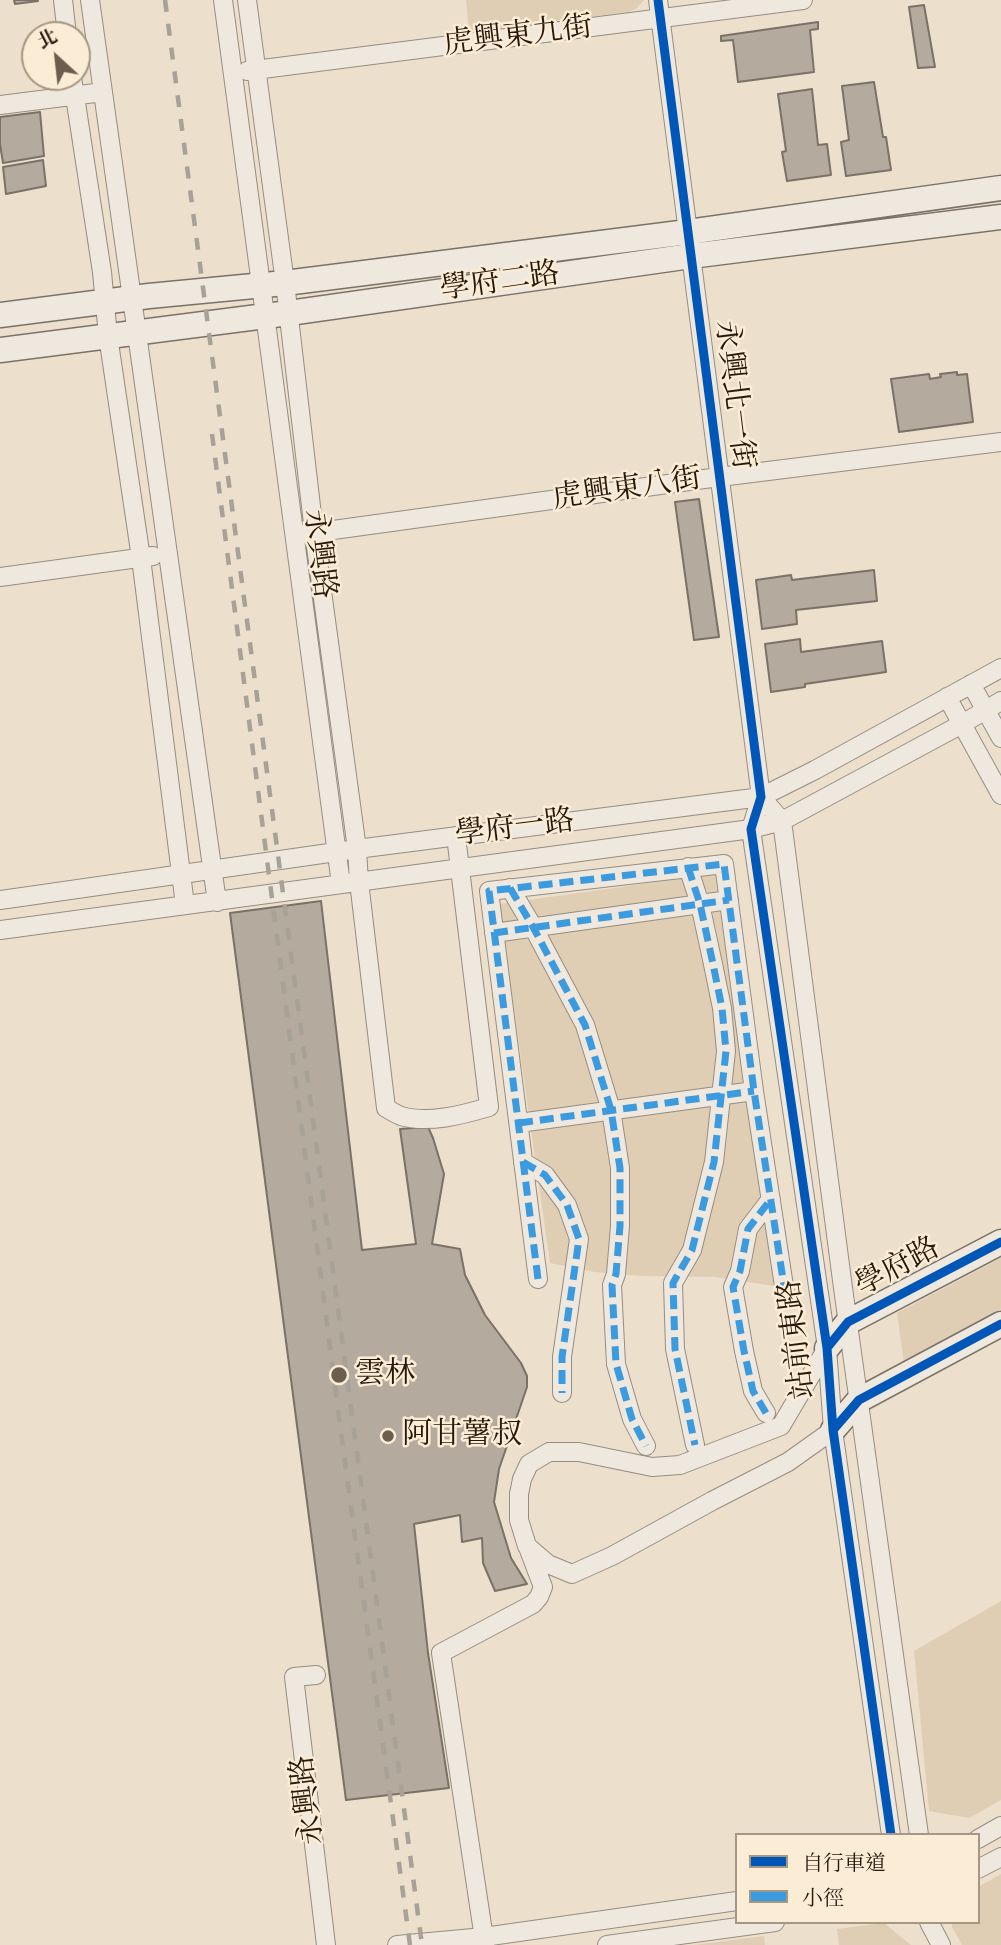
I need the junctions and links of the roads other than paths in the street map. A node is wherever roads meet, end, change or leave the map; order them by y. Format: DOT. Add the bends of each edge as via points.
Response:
graph roads {
  1 [pos="63,0"];
  2 [pos="90,0"];
  3 [pos="223,0"];
  4 [pos="247,0"];
  5 [pos="658,0"];
  6 [pos="803,0"];
  7 [pos="660,19"];
  8 [pos="65,21"];
  9 [pos="256,70"];
  10 [pos="233,73"];
  11 [pos="74,91"];
  12 [pos="103,92"];
  13 [pos="75,96"];
  14 [pos="0,105"];
  15 [pos="1001,188"];
  16 [pos="1001,217"];
  17 [pos="688,232"];
  18 [pos="691,256"];
  19 [pos="273,284"];
  20 [pos="133,298"];
  21 [pos="106,301"];
  22 [pos="277,314"];
  23 [pos="0,316"];
  24 [pos="137,333"];
  25 [pos="108,336"];
  26 [pos="0,350"];
  27 [pos="1001,442"];
  28 [pos="719,477"];
  29 [pos="314,532"];
  30 [pos="295,535"];
  31 [pos="168,554"];
  32 [pos="141,558"];
  33 [pos="0,576"];
  34 [pos="1001,668"];
  35 [pos="971,684"];
  36 [pos="947,698"];
  37 [pos="993,705"];
  38 [pos="962,724"];
  39 [pos="1001,738"];
  40 [pos="1001,795"];
  41 [pos="761,797"];
  42 [pos="782,821"];
  43 [pos="751,829"];
  44 [pos="456,836"];
  45 [pos="357,849"];
  46 [pos="336,852"];
  47 [pos="460,867"];
  48 [pos="688,867"];
  49 [pos="212,871"];
  50 [pos="181,874"];
  51 [pos="350,883"];
  52 [pos="510,888"];
  53 [pos="0,900"];
  54 [pos="729,900"];
  55 [pos="216,902"];
  56 [pos="701,904"];
  57 [pos="186,905"];
  58 [pos="533,927"];
  59 [pos="0,930"];
  60 [pos="494,933"];
  61 [pos="754,1091"];
  62 [pos="722,1095"];
  63 [pos="611,1110"];
  64 [pos="519,1123"];
  65 [pos="523,1162"];
  66 [pos="771,1199"];
  67 [pos="1001,1242"];
  68 [pos="538,1279"];
  69 [pos="786,1298"];
  70 [pos="848,1322"];
  71 [pos="1001,1324"];
  72 [pos="827,1348"];
  73 [pos="562,1393"];
  74 [pos="859,1400"];
  75 [pos="766,1413"];
  76 [pos="833,1430"];
  77 [pos="695,1445"];
  78 [pos="646,1446"];
  79 [pos="527,1546"];
  80 [pos="316,1675"];
  81 [pos="1001,1826"];
  82 [pos="891,1833"];
  83 [pos="919,1833"];
  84 [pos="980,1838"];
  85 [pos="1001,1857"];
  86 [pos="980,1868"];
  87 [pos="735,1901"];
  88 [pos="760,1924"];
  89 [pos="930,1924"];
  90 [pos="504,1939"];
  91 [pos="485,1941"];
  92 [pos="326,1945"];
  93 [pos="397,1945"];
  94 [pos="607,1945"];
  95 [pos="941,1945"];
  1 -- 8 [label="street"];
  2 -- 12 [label="street"];
  3 -- 10 [label="street, 永興路"];
  4 -- 9 [label="street, 永興路"];
  5 -- 7 [label="street, 永興北一街"];
  6 -- 7 [label="street, 虎興東九街"];
  7 -- 9 [label="street, 虎興東九街"];
  7 -- 17 [label="street, 永興北一街"];
  9 -- 10 [label="street, 虎興東九街"];
  9 -- 19 [label="street, 永興路"];
  10 -- 19 [label="street, 永興路"];
  11 -- 13 [label="street"];
  12 -- 13 [label="street"];
  12 -- 20 [label="street"];
  13 -- 14 [label="street"];
  13 -- 21 [label="street"];
  15 -- 17 [label="street, 學府二路"];
  16 -- 18 [label="street, 學府二路"];
  17 -- 18 [label="street, 永興北一街"];
  17 -- 19 [label="street, 學府二路"];
  18 -- 22 [label="street, 學府二路"];
  18 -- 28 [label="street, 永興北一街"];
  19 -- 20 [label="street, 學府二路"];
  19 -- 22 [label="street, 永興路"];
  20 -- 21 [label="street, 學府二路"];
  20 -- 24 [label="street"];
  21 -- 23 [label="street, 學府二路"];
  21 -- 25 [label="street"];
  22 -- 24 [label="street, 學府二路"];
  22 -- 29 [label="street, 永興路"];
  22 -- 30 [label="street, 永興路"];
  24 -- 25 [label="street, 學府二路"];
  24 -- 31 [label="street"];
  25 -- 26 [label="street, 學府二路"];
  25 -- 32 [label="street"];
  27 -- 28 [label="street, 虎興東八街"];
  28 -- 29 [label="street, 虎興東八街"];
  28 -- 41 [label="street, 永興北一街"];
  29 -- 30 [label="street, 虎興東八街"];
  29 -- 45 [label="street, 永興路"];
  30 -- 46 [label="street, 永興路"];
  31 -- 32 [label="street"];
  31 -- 49 [label="street"];
  32 -- 33 [label="street"];
  32 -- 50 [label="street"];
  34 -- 35 [label="street, 學府一路"];
  35 -- 36 [label="street, 學府一路"];
  35 -- 37 [label="street"];
  36 -- 38 [label="street"];
  36 -- 41 [label="street, 學府一路"];
  37 -- 38 [label="street, 學府一路"];
  37 -- 39 [label="street"];
  38 -- 40 [label="street"];
  38 -- 42 [label="street, 學府一路"];
  41 -- 42 [label="street"];
  41 -- 43 [label="street, 站前東路"];
  41 -- 44 [label="street, 學府一路"];
  42 -- 43 [label="street, 學府一路"];
  42 -- 70 [label="street, 站前東路"];
  43 -- 47 [label="street, 學府一路"];
  43 -- 72 [label="street, 站前東路"];
  44 -- 45 [label="street, 學府一路"];
  44 -- 47 [label="street"];
  45 -- 46 [label="street, 學府一路"];
  45 -- 51 [label="street, 永興路"];
  46 -- 49 [label="street, 學府一路"];
  46 -- 51 [label="street, 永興路"];
  47 -- 51 [label="street, 學府一路"];
  47 -- 51 [label="street, 永興路" via="489,1107 458,1116 401,1116 386,1108"];
  48 -- 52 [label="street"];
  48 -- 54 [label="street" via="724,863"];
  48 -- 56 [label="street"];
  49 -- 50 [label="street, 學府一路"];
  49 -- 55 [label="street"];
  50 -- 53 [label="street, 學府一路"];
  50 -- 57 [label="street"];
  51 -- 55 [label="street, 學府一路"];
  52 -- 58 [label="street"];
  52 -- 60 [label="street" via="489,891"];
  54 -- 56 [label="street"];
  54 -- 61 [label="street"];
  55 -- 57 [label="street, 學府一路"];
  56 -- 58 [label="street"];
  56 -- 62 [label="street" via="722,1008 726,1051"];
  57 -- 59 [label="street, 學府一路"];
  58 -- 60 [label="street"];
  58 -- 63 [label="street" via="585,1025"];
  60 -- 64 [label="street"];
  61 -- 62 [label="street"];
  61 -- 66 [label="street"];
  62 -- 63 [label="street"];
  62 -- 77 [label="street" via="702,1214 692,1250 673,1283 675,1349"];
  63 -- 64 [label="street"];
  63 -- 78 [label="street" via="620,1168 620,1226 612,1285 615,1364 632,1419"];
  64 -- 65 [label="street"];
  65 -- 68 [label="street"];
  65 -- 73 [label="street" via="545,1175 567,1205 579,1239 562,1357"];
  66 -- 69 [label="street"];
  66 -- 75 [label="street" via="748,1230 733,1287 753,1391"];
  67 -- 70 [label="street, 學府路"];
  70 -- 72 [label="street, 學府路"];
  70 -- 74 [label="street, 站前東路"];
  71 -- 74 [label="street"];
  72 -- 76 [label="street, 站前東路"];
  72 -- 79 [label="street, 學府路" via="781,1426 743,1441 680,1465 652,1468 579,1452 549,1452 529,1464 519,1493 519,1520"];
  74 -- 76 [label="street"];
  74 -- 83 [label="street, 站前東路"];
  76 -- 79 [label="street" via="788,1462 572,1574 548,1564"];
  76 -- 82 [label="street, 站前東路"];
  79 -- 91 [label="street, 學府路" via="543,1587 539,1597 441,1653"];
  80 -- 92 [label="street, 永興路" via="294,1677"];
  81 -- 84 [label="street"];
  85 -- 86 [label="street"];
  87 -- 90 [label="street"];
  88 -- 94 [label="street"];
  89 -- 95 [label="street"];
  90 -- 91 [label="street"];
  91 -- 93 [label="street"];
}
